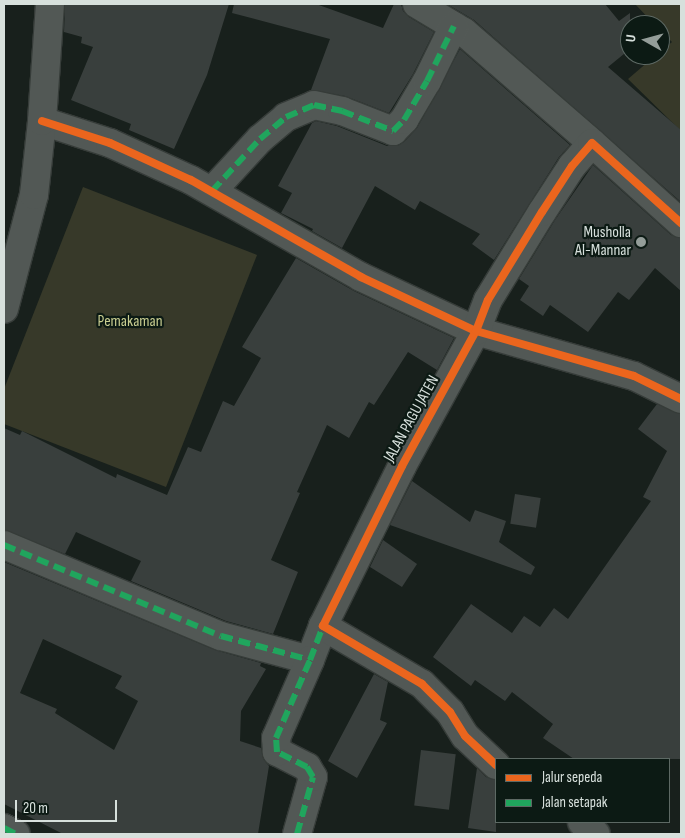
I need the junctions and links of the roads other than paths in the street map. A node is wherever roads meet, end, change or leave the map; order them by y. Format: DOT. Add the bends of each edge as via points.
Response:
graph roads {
  1 [pos="50,4"];
  2 [pos="417,4"];
  3 [pos="454,26"];
  4 [pos="42,121"];
  5 [pos="592,144"];
  6 [pos="212,191"];
  7 [pos="681,223"];
  8 [pos="4,309"];
  9 [pos="476,331"];
  10 [pos="681,399"];
  11 [pos="4,545"];
  12 [pos="323,626"];
  13 [pos="310,660"];
  14 [pos="495,763"];
  15 [pos="583,823"];
  16 [pos="4,828"];
  17 [pos="16,834"];
  18 [pos="297,834"];
  19 [pos="596,834"];
  1 -- 4 [label="street"];
  2 -- 3 [label="street"];
  3 -- 5 [label="street"];
  3 -- 6 [label="street" via="404,120 393,130 342,111 314,105 286,117 260,139"];
  4 -- 6 [label="street" via="110,143"];
  4 -- 8 [label="street" via="34,195"];
  5 -- 7 [label="street"];
  5 -- 9 [label="street, JALAN PAGU JATEN" via="572,166 542,212 488,300"];
  6 -- 9 [label="street" via="361,277"];
  9 -- 10 [label="street" via="634,376"];
  9 -- 12 [label="street, JALAN PAGU JATEN" via="402,466"];
  11 -- 13 [label="street" via="221,636"];
  12 -- 13 [label="street, JALAN PAGU JATEN"];
  12 -- 14 [label="street" via="422,684 450,712 465,736"];
  13 -- 18 [label="street, JALAN PAGU JATEN" via="276,738 277,752 307,767 313,777"];
  15 -- 19 [label="street"];
  16 -- 17 [label="street"];
}
